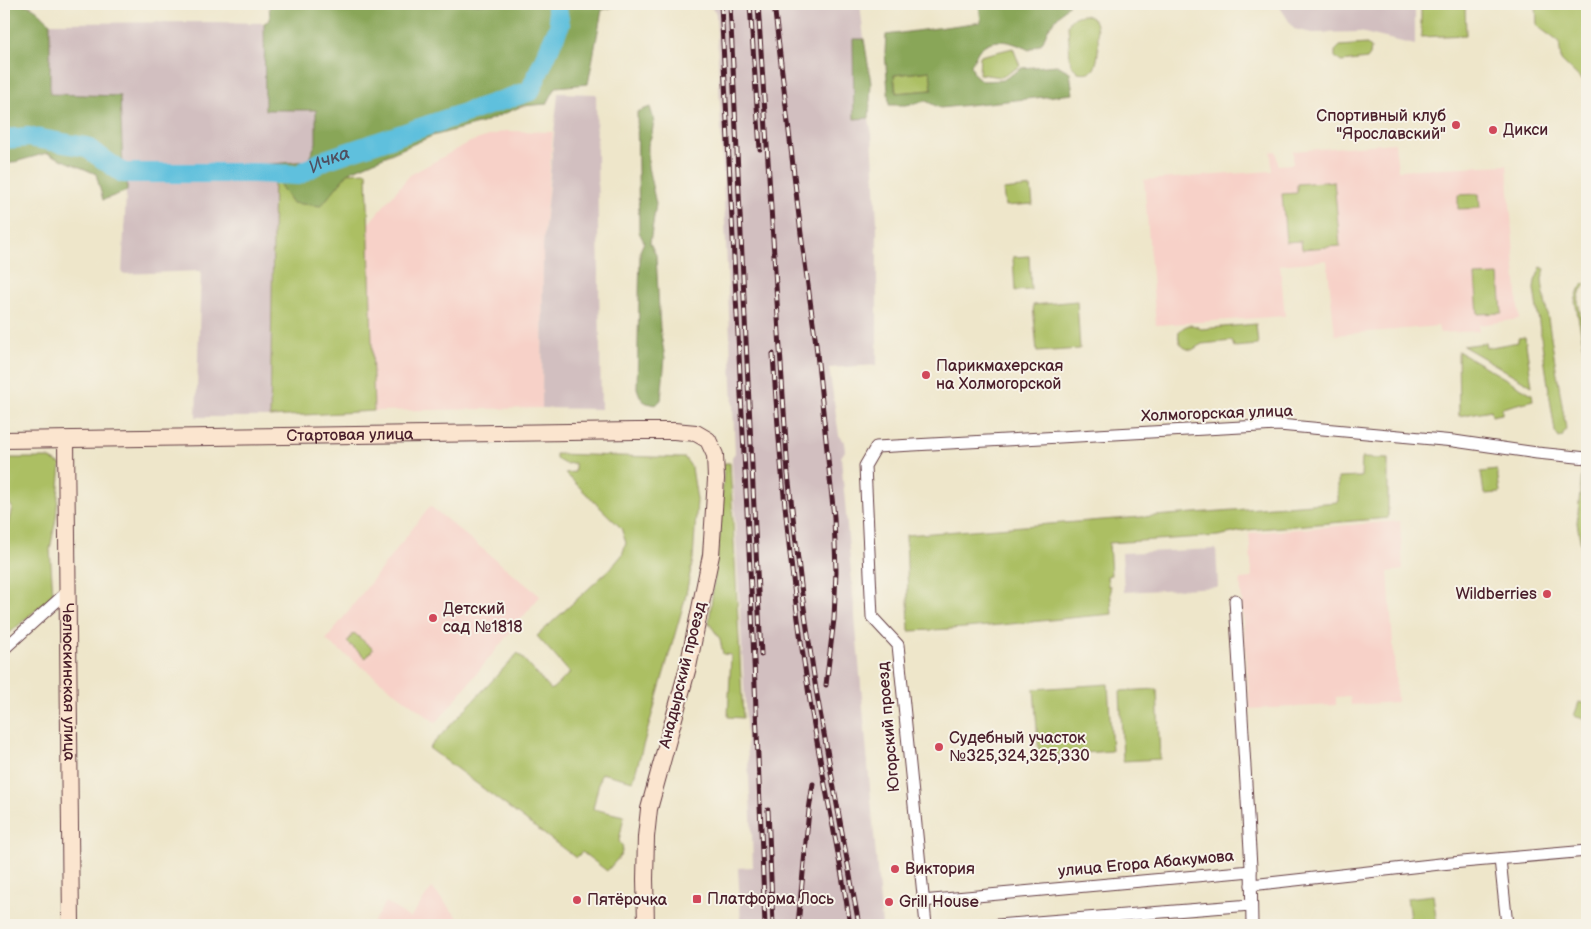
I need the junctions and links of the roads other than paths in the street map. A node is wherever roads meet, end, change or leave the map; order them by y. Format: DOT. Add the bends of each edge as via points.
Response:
graph roads {
  1 [pos="696,433"];
  2 [pos="4,440"];
  3 [pos="66,440"];
  4 [pos="876,447"];
  5 [pos="1587,458"];
  6 [pos="68,592"];
  7 [pos="1235,600"];
  8 [pos="4,649"];
  9 [pos="1587,851"];
  10 [pos="1500,859"];
  11 [pos="1251,871"];
  12 [pos="1251,885"];
  13 [pos="922,901"];
  14 [pos="1251,905"];
  15 [pos="70,925"];
  16 [pos="646,925"];
  17 [pos="926,925"];
  18 [pos="998,925"];
  19 [pos="1252,925"];
  20 [pos="1507,925"];
  1 -- 3 [label="street, Стартовая улица" via="560,431"];
  1 -- 16 [label="street, Анадырский проезд" via="708,440 715,455 711,555 688,667 650,809 646,837"];
  2 -- 3 [label="street, Стартовая улица"];
  3 -- 6 [label="street, Челюскинская улица"];
  4 -- 5 [label="street, Холмогорская улица" via="1279,425 1454,441"];
  4 -- 13 [label="street, Югорский проезд" via="865,466 872,617 898,645"];
  6 -- 8 [label="street"];
  6 -- 15 [label="street, Челюскинская улица"];
  7 -- 11 [label="street, улица Егора Абакумова"];
  9 -- 10 [label="street"];
  10 -- 12 [label="street"];
  10 -- 20 [label="street"];
  11 -- 12 [label="street"];
  11 -- 13 [label="street, улица Егора Абакумова"];
  12 -- 14 [label="street"];
  13 -- 17 [label="street, Югорский проезд"];
  14 -- 18 [label="street"];
  14 -- 19 [label="street"];
}
